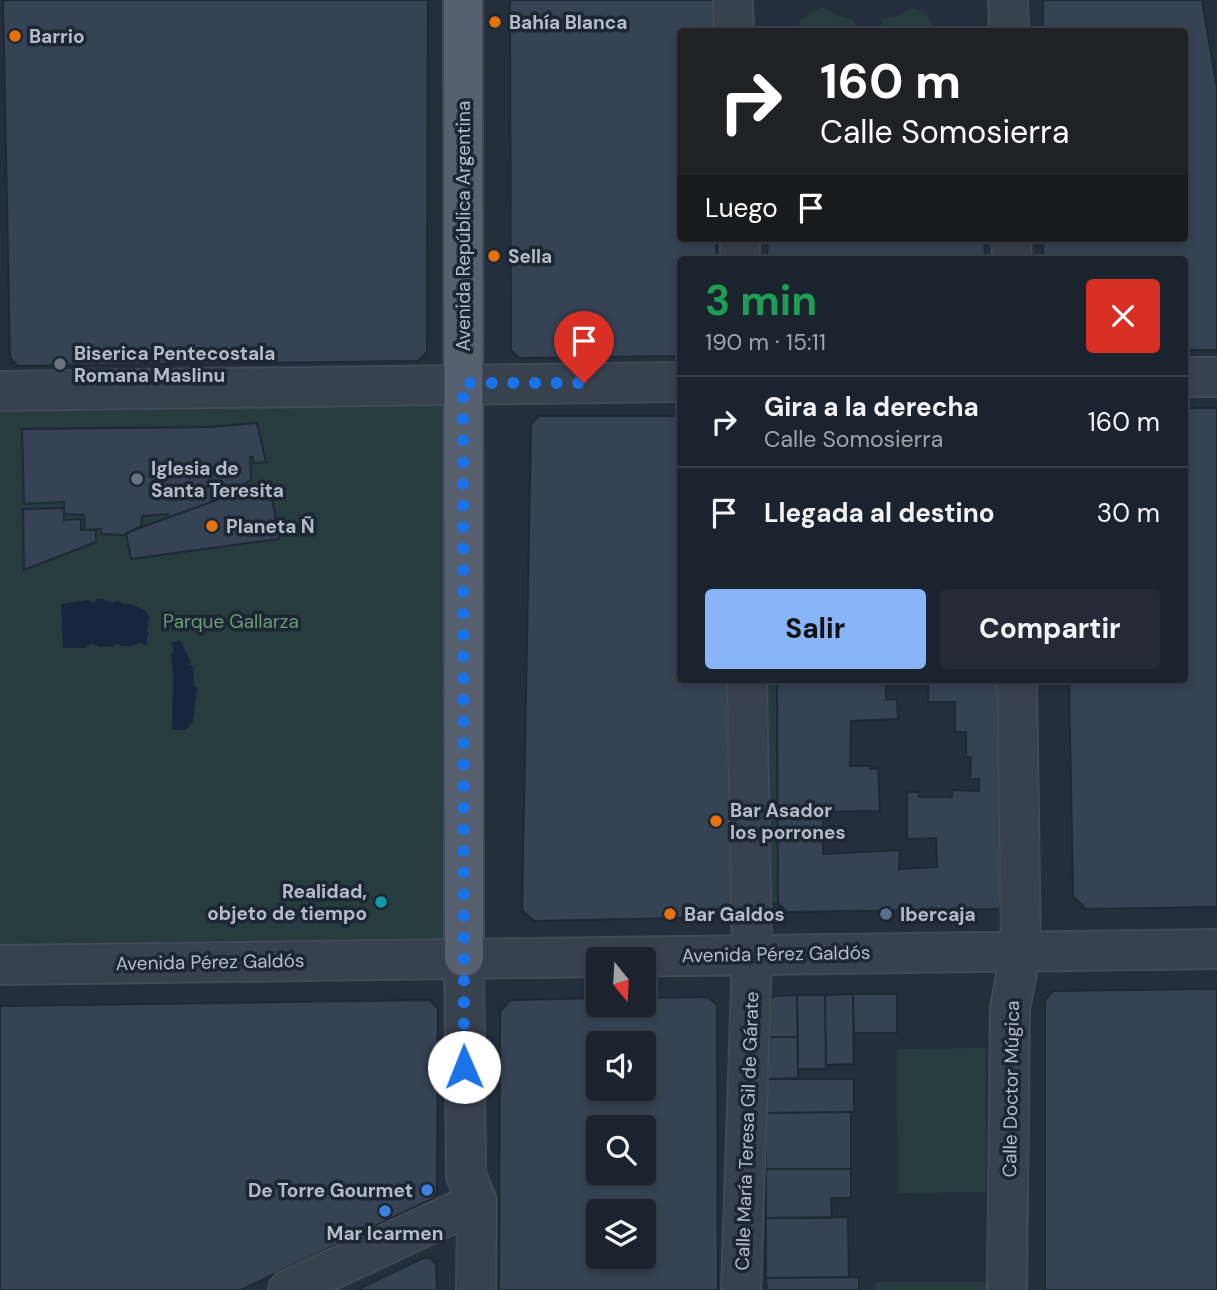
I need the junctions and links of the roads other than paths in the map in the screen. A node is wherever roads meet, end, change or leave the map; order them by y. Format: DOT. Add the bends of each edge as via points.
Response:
graph roads {
  1 [pos="463,0"];
  2 [pos="733,0"];
  3 [pos="1008,0"];
  4 [pos="734,28"];
  5 [pos="1009,28"];
  6 [pos="1188,377"];
  7 [pos="1217,377"];
  8 [pos="677,382"];
  9 [pos="463,383"];
  10 [pos="0,391"];
  11 [pos="747,683"];
  12 [pos="1017,683"];
  13 [pos="1217,949"];
  14 [pos="1021,951"];
  15 [pos="752,954"];
  16 [pos="464,957"];
  17 [pos="0,965"];
  18 [pos="477,1202"];
  19 [pos="288,1290"];
  20 [pos="477,1290"];
  21 [pos="741,1290"];
  22 [pos="1007,1290"];
  1 -- 9 [label="main road, Avenida República Argentina"];
  2 -- 4 [label="street"];
  3 -- 5 [label="street"];
  6 -- 7 [label="street"];
  8 -- 9 [label="street"];
  9 -- 10 [label="street"];
  9 -- 16 [label="main road, Avenida República Argentina"];
  11 -- 15 [label="street, Calle María Teresa Gil de Gárate"];
  12 -- 14 [label="street, Calle Doctor Múgica"];
  13 -- 14 [label="street, Avenida Pérez Galdós"];
  14 -- 15 [label="street, Avenida Pérez Galdós"];
  14 -- 22 [label="street, Calle Doctor Múgica" via="1010,1008"];
  15 -- 16 [label="street, Avenida Pérez Galdós"];
  15 -- 21 [label="street, Calle María Teresa Gil de Gárate"];
  16 -- 17 [label="street, Avenida Pérez Galdós"];
  16 -- 18 [label="street, Avenida República Argentina" via="466,1175"];
  18 -- 19 [label="street"];
  18 -- 20 [label="street, Avenida República Argentina"];
}
